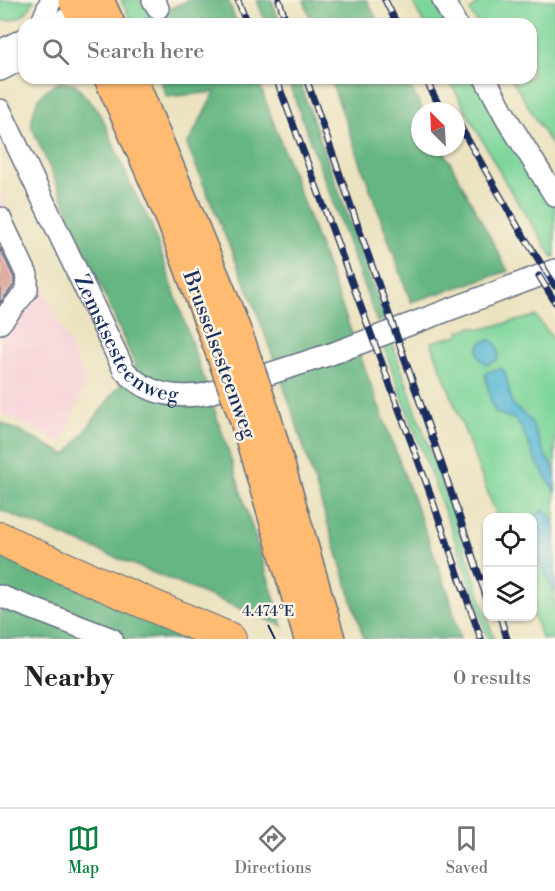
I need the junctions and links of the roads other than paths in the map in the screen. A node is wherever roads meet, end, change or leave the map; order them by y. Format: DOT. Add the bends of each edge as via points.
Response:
graph roads {
  1 [pos="51,0"];
  2 [pos="443,0"];
  3 [pos="44,18"];
  4 [pos="453,18"];
  5 [pos="0,36"];
  6 [pos="16,54"];
  7 [pos="104,84"];
  8 [pos="110,84"];
  9 [pos="135,84"];
  10 [pos="488,84"];
  11 [pos="118,103"];
  12 [pos="0,111"];
  13 [pos="555,195"];
  14 [pos="0,218"];
  15 [pos="555,270"];
  16 [pos="0,323"];
  17 [pos="232,350"];
  18 [pos="0,538"];
  19 [pos="0,596"];
  20 [pos="318,632"];
  21 [pos="112,639"];
  22 [pos="230,639"];
  1 -- 3 [label="street"];
  2 -- 4 [label="street"];
  5 -- 6 [label="street"];
  7 -- 11 [label="street"];
  8 -- 11 [label="main road, Brusselsesteenweg"];
  9 -- 17 [label="main road, Brusselsesteenweg" via="222,292"];
  10 -- 13 [label="street"];
  11 -- 17 [label="main road, Brusselsesteenweg"];
  12 -- 15 [label="street, Zemstsesteenweg" via="124,370 140,384 158,392 188,397 206,394 332,354"];
  14 -- 16 [label="street" via="27,275 27,290"];
  17 -- 20 [label="main road, Brusselsesteenweg, bridge"];
  18 -- 22 [label="highway"];
  19 -- 21 [label="street"];
}
